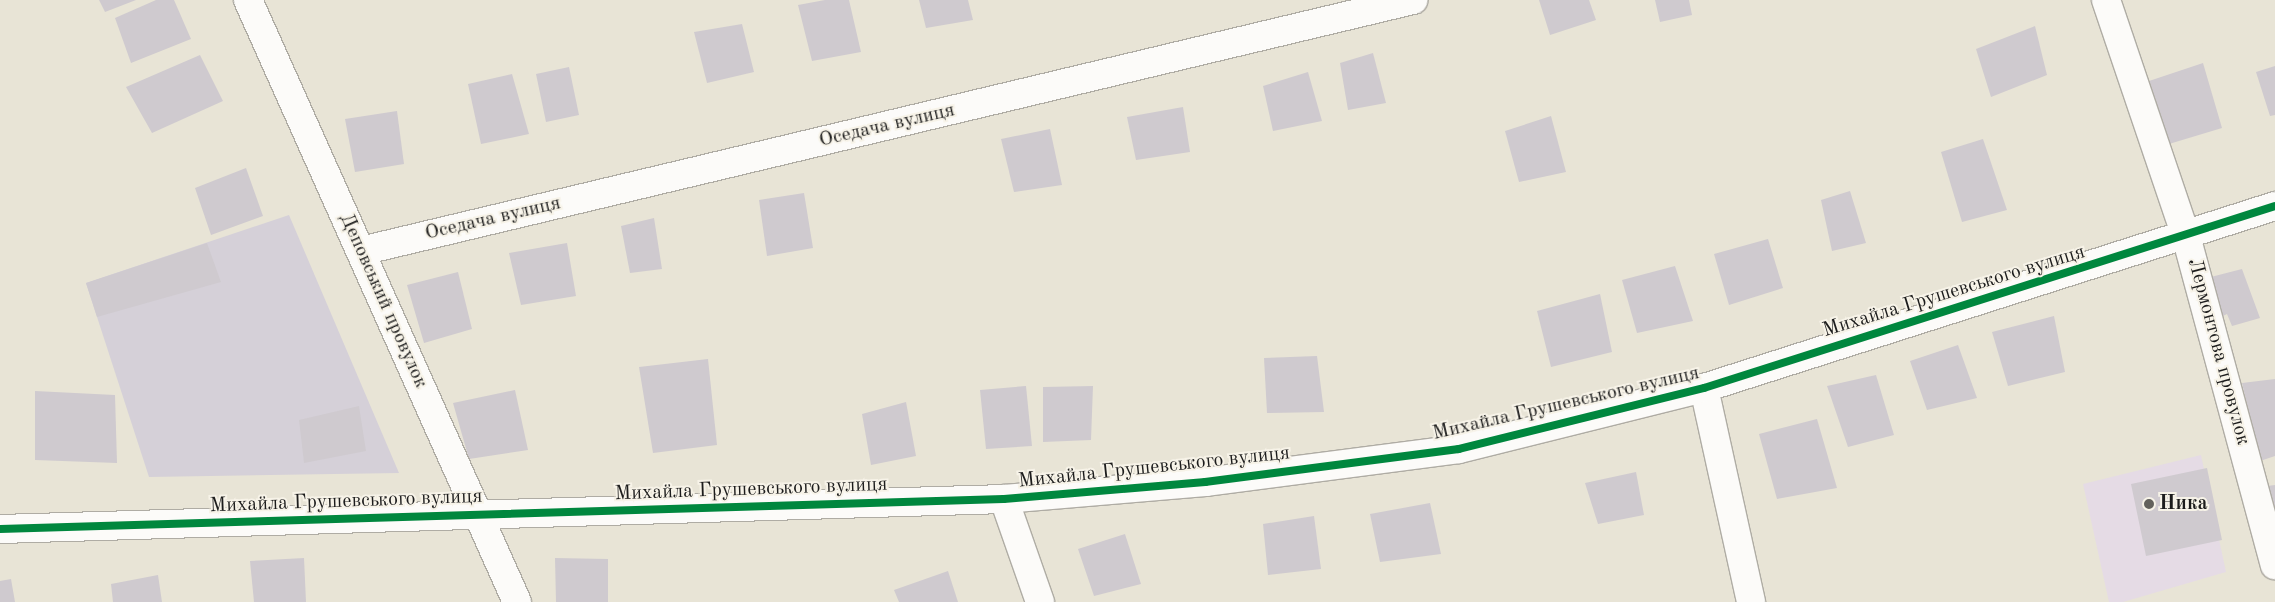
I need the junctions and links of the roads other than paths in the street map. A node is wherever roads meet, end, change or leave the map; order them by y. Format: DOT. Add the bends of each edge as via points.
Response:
graph roads {
  1 [pos="248,0"];
  2 [pos="1413,0"];
  3 [pos="2106,0"];
  4 [pos="2275,206"];
  5 [pos="2186,236"];
  6 [pos="361,251"];
  7 [pos="1704,388"];
  8 [pos="1004,499"];
  9 [pos="477,515"];
  10 [pos="0,529"];
  11 [pos="2275,565"];
  12 [pos="517,602"];
  13 [pos="1040,602"];
  14 [pos="1751,602"];
  1 -- 6 [label="street, Деповський провулок"];
  2 -- 6 [label="street, Оседача вулиця"];
  3 -- 5 [label="street, Лермонтова провулок"];
  4 -- 5 [label="street, Михайла Грушевського вулиця"];
  5 -- 7 [label="street, Михайла Грушевського вулиця"];
  5 -- 11 [label="street, Лермонтова провулок"];
  6 -- 9 [label="street, Деповський провулок"];
  7 -- 8 [label="street, Михайла Грушевського вулиця" via="1459,449 1206,482"];
  7 -- 14 [label="street"];
  8 -- 9 [label="street, Михайла Грушевського вулиця"];
  8 -- 13 [label="street"];
  9 -- 10 [label="street, Михайла Грушевського вулиця"];
  9 -- 12 [label="street, Деповський провулок"];
}
